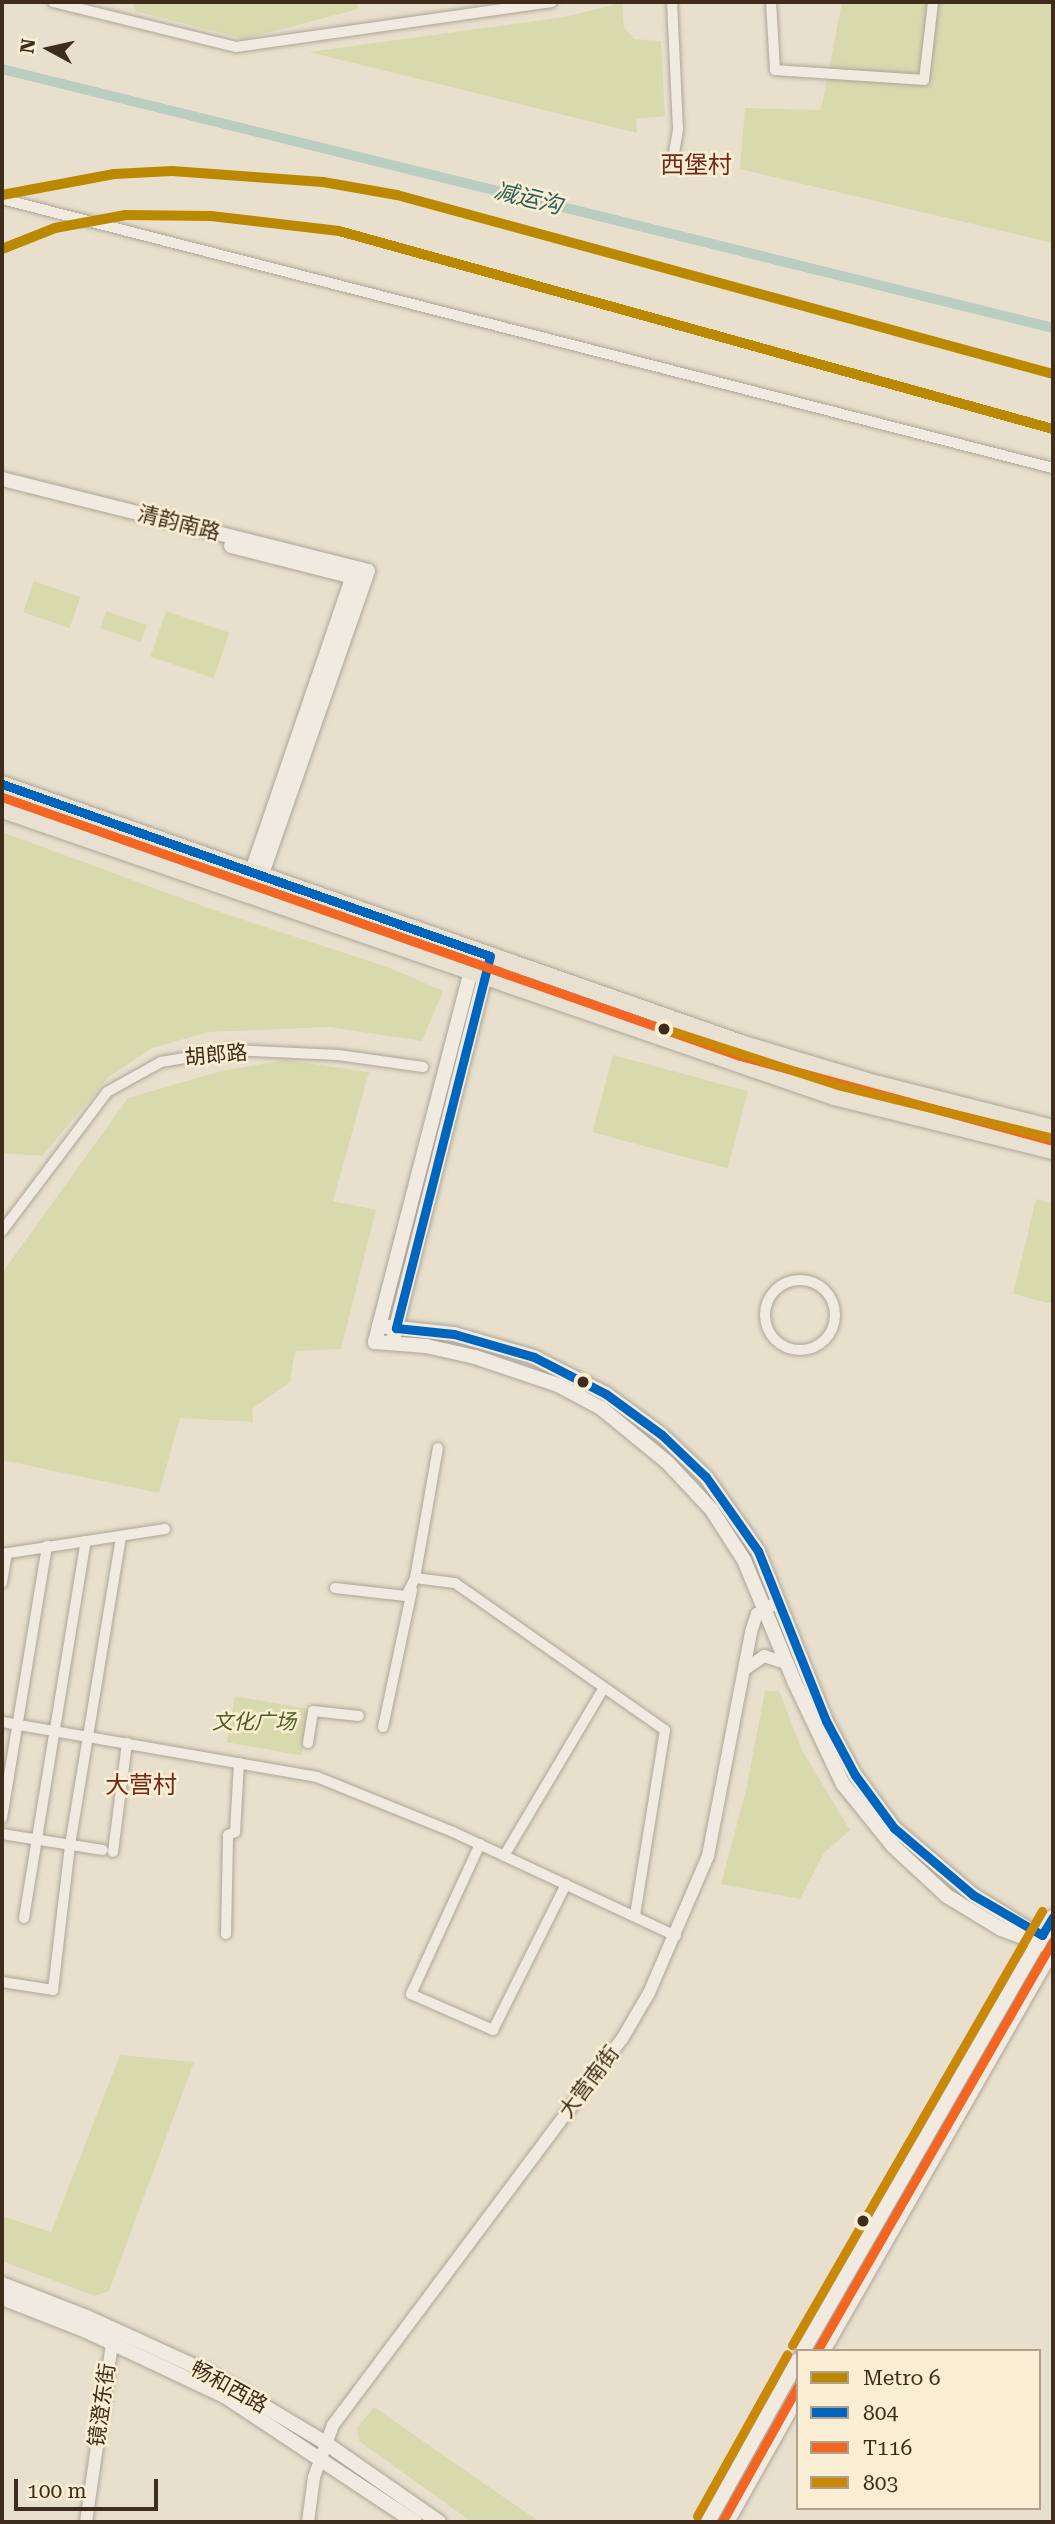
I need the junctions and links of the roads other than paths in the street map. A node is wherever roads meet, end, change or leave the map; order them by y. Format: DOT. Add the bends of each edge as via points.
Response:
graph roads {
  1 [pos="53,2"];
  2 [pos="552,2"];
  3 [pos="673,2"];
  4 [pos="771,2"];
  5 [pos="933,2"];
  6 [pos="671,164"];
  7 [pos="2,199"];
  8 [pos="1053,468"];
  9 [pos="2,479"];
  10 [pos="2,489"];
  11 [pos="358,575"];
  12 [pos="2,784"];
  13 [pos="2,810"];
  14 [pos="256,873"];
  15 [pos="249,895"];
  16 [pos="483,953"];
  17 [pos="477,975"];
  18 [pos="423,1067"];
  19 [pos="1053,1128"];
  20 [pos="1053,1151"];
  21 [pos="2,1231"];
  22 [pos="770,1298"];
  23 [pos="379,1326"];
  24 [pos="396,1328"];
  25 [pos="392,1343"];
  26 [pos="438,1448"];
  27 [pos="165,1529"];
  28 [pos="121,1536"];
  29 [pos="86,1541"];
  30 [pos="47,1546"];
  31 [pos="4,1553"];
  32 [pos="415,1578"];
  33 [pos="2,1583"];
  34 [pos="335,1588"];
  35 [pos="412,1590"];
  36 [pos="779,1602"];
  37 [pos="764,1608"];
  38 [pos="786,1663"];
  39 [pos="744,1669"];
  40 [pos="603,1689"];
  41 [pos="359,1716"];
  42 [pos="2,1722"];
  43 [pos="18,1724"];
  44 [pos="383,1727"];
  45 [pos="52,1730"];
  46 [pos="90,1736"];
  47 [pos="127,1743"];
  48 [pos="308,1743"];
  49 [pos="239,1763"];
  50 [pos="2,1818"];
  51 [pos="2,1834"];
  52 [pos="38,1840"];
  53 [pos="480,1844"];
  54 [pos="70,1845"];
  55 [pos="504,1856"];
  56 [pos="566,1884"];
  57 [pos="635,1916"];
  58 [pos="1053,1917"];
  59 [pos="24,1918"];
  60 [pos="226,1934"];
  61 [pos="676,1936"];
  62 [pos="1040,1939"];
  63 [pos="1053,1948"];
  64 [pos="2,1982"];
  65 [pos="2,2284"];
  66 [pos="2,2298"];
  67 [pos="113,2336"];
  68 [pos="804,2349"];
  69 [pos="824,2349"];
  70 [pos="796,2364"];
  71 [pos="796,2400"];
  72 [pos="324,2442"];
  73 [pos="320,2456"];
  74 [pos="86,2522"];
  75 [pos="308,2522"];
  76 [pos="415,2522"];
  77 [pos="439,2522"];
  78 [pos="708,2522"];
  79 [pos="727,2522"];
  1 -- 2 [label="street" via="236,47"];
  3 -- 6 [label="street" via="678,109"];
  4 -- 5 [label="street" via="775,70 924,80"];
  7 -- 8 [label="street"];
  9 -- 11 [label="main road, 清韵南路"];
  10 -- 11 [label="main road, 清韵南路"];
  11 -- 14 [label="main road"];
  12 -- 14 [label="main road"];
  13 -- 15 [label="main road"];
  14 -- 15 [label="main road"];
  14 -- 16 [label="main road"];
  15 -- 17 [label="main road"];
  16 -- 17 [label="main road"];
  16 -- 19 [label="main road" via="744,1044"];
  17 -- 20 [label="main road" via="834,1097"];
  17 -- 23 [label="main road"];
  17 -- 24 [label="main road"];
  18 -- 21 [label="street, 胡郎路" via="338,1055 231,1050 161,1062 107,1092"];
  22 -- 22 [label="street" via="768,1330 785,1347 809,1349 829,1335 835,1312 832,1300 818,1284 796,1280"];
  23 -- 24 [label="main road"];
  23 -- 25 [label="main road" via="375,1342"];
  24 -- 25 [label="main road"];
  24 -- 36 [label="main road" via="453,1334 534,1357 620,1403 706,1477 758,1551"];
  25 -- 37 [label="main road" via="426,1346 518,1370 601,1408 667,1462 710,1509 744,1560"];
  26 -- 32 [label="street"];
  27 -- 28 [label="street"];
  28 -- 29 [label="street"];
  28 -- 46 [label="street"];
  29 -- 30 [label="street"];
  29 -- 45 [label="street"];
  30 -- 31 [label="street"];
  30 -- 43 [label="street"];
  31 -- 33 [label="street"];
  32 -- 35 [label="street"];
  32 -- 40 [label="street" via="455,1583"];
  34 -- 35 [label="street" via="406,1596"];
  35 -- 44 [label="street"];
  36 -- 37 [label="street"];
  36 -- 62 [label="main road" via="826,1721 855,1775 894,1828 973,1895"];
  37 -- 38 [label="main road"];
  37 -- 39 [label="street, 大营南街" via="751,1632"];
  38 -- 39 [label="street" via="764,1656"];
  38 -- 62 [label="main road" via="843,1784 893,1846 947,1896 1001,1928"];
  39 -- 61 [label="street, 大营南街" via="708,1856"];
  40 -- 55 [label="street"];
  40 -- 57 [label="street" via="665,1730"];
  41 -- 48 [label="street" via="313,1711"];
  42 -- 43 [label="street"];
  43 -- 45 [label="street"];
  43 -- 50 [label="street"];
  45 -- 46 [label="street"];
  45 -- 52 [label="street"];
  46 -- 47 [label="street"];
  46 -- 54 [label="street"];
  47 -- 49 [label="street"];
  47 -- 54 [label="street" via="108,1851"];
  49 -- 53 [label="street" via="317,1777"];
  49 -- 60 [label="street" via="234,1832 228,1835"];
  51 -- 52 [label="street"];
  52 -- 54 [label="street"];
  52 -- 59 [label="street"];
  53 -- 55 [label="street"];
  53 -- 56 [label="street" via="411,1994 493,2030"];
  54 -- 64 [label="street" via="53,1990"];
  55 -- 56 [label="street"];
  56 -- 57 [label="street"];
  57 -- 61 [label="street"];
  58 -- 62 [label="main road"];
  61 -- 72 [label="street, 大营南街" via="622,2039"];
  62 -- 63 [label="main road"];
  62 -- 68 [label="main road"];
  63 -- 69 [label="main road"];
  65 -- 67 [label="main road, 畅和西路"];
  66 -- 67 [label="main road, 畅和西路"];
  67 -- 72 [label="main road, 畅和西路" via="207,2372"];
  67 -- 73 [label="main road, 畅和西路"];
  67 -- 74 [label="street, 镜澄东街"];
  70 -- 78 [label="main road"];
  71 -- 79 [label="main road"];
  72 -- 73 [label="street, 大营南街"];
  72 -- 77 [label="main road, 畅和西路"];
  73 -- 75 [label="street, 大营南街"];
  73 -- 76 [label="main road, 畅和西路"];
}
